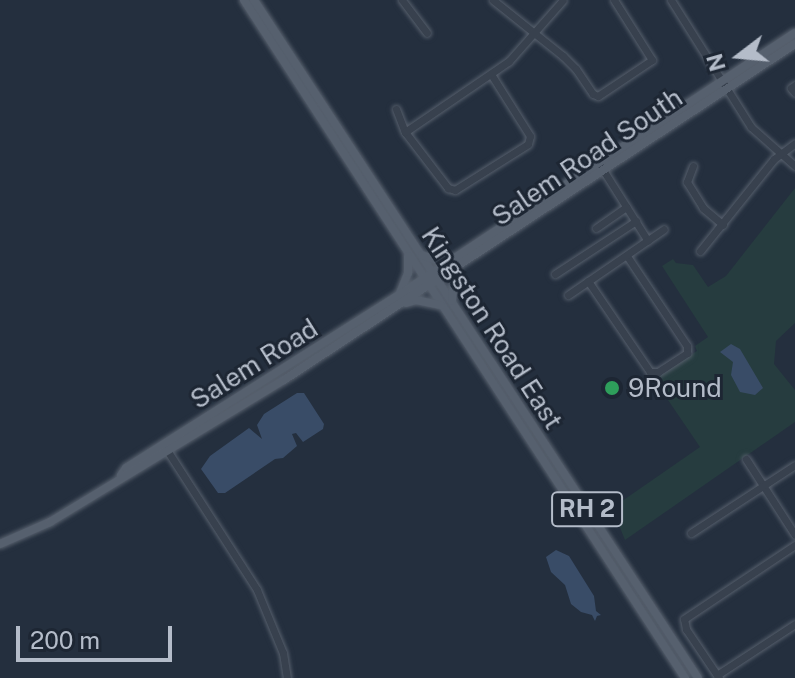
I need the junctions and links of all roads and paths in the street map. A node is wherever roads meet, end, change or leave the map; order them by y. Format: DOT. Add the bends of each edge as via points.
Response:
graph roads {
  1 [pos="244,0"];
  2 [pos="254,0"];
  3 [pos="402,0"];
  4 [pos="493,0"];
  5 [pos="563,0"];
  6 [pos="614,0"];
  7 [pos="671,0"];
  8 [pos="427,33"];
  9 [pos="534,33"];
  10 [pos="795,33"];
  11 [pos="795,44"];
  12 [pos="492,76"];
  13 [pos="724,83"];
  14 [pos="795,85"];
  15 [pos="795,93"];
  16 [pos="396,109"];
  17 [pos="405,132"];
  18 [pos="795,143"];
  19 [pos="778,155"];
  20 [pos="601,166"];
  21 [pos="693,166"];
  22 [pos="795,166"];
  23 [pos="626,207"];
  24 [pos="636,221"];
  25 [pos="723,225"];
  26 [pos="596,228"];
  27 [pos="664,229"];
  28 [pos="648,241"];
  29 [pos="700,251"];
  30 [pos="420,254"];
  31 [pos="408,255"];
  32 [pos="627,256"];
  33 [pos="453,264"];
  34 [pos="555,274"];
  35 [pos="435,277"];
  36 [pos="588,281"];
  37 [pos="426,283"];
  38 [pos="411,287"];
  39 [pos="568,295"];
  40 [pos="400,300"];
  41 [pos="452,302"];
  42 [pos="441,306"];
  43 [pos="166,448"];
  44 [pos="746,459"];
  45 [pos="795,465"];
  46 [pos="763,485"];
  47 [pos="691,533"];
  48 [pos="795,535"];
  49 [pos="0,544"];
  50 [pos="795,545"];
  51 [pos="795,624"];
  52 [pos="718,676"];
  53 [pos="287,678"];
  54 [pos="685,678"];
  55 [pos="698,678"];
  1 -- 31 [label="main road, Kingston Road East / RH 2"];
  2 -- 30 [label="main road, Kingston Road East / RH 2"];
  3 -- 8 [label="street"];
  4 -- 9 [label="street"];
  5 -- 9 [label="street"];
  6 -- 9 [label="street" via="652,60 605,93 593,94 576,69"];
  7 -- 13 [label="street"];
  9 -- 12 [label="street"];
  10 -- 13 [label="main road, Salem Road South"];
  11 -- 13 [label="main road, Salem Road South"];
  12 -- 17 [label="street"];
  12 -- 17 [label="street" via="530,136 528,144 455,190"];
  13 -- 19 [label="street" via="751,127"];
  13 -- 20 [label="main road, Salem Road South"];
  14 -- 15 [label="street"];
  16 -- 17 [label="street"];
  18 -- 19 [label="street"];
  19 -- 22 [label="street"];
  19 -- 25 [label="street"];
  20 -- 23 [label="street"];
  20 -- 33 [label="main road, Salem Road South"];
  21 -- 25 [label="street" via="687,182 703,208"];
  23 -- 24 [label="street"];
  23 -- 26 [label="street"];
  24 -- 28 [label="street"];
  24 -- 34 [label="street"];
  25 -- 29 [label="street"];
  27 -- 28 [label="street"];
  28 -- 32 [label="street"];
  30 -- 33 [label="main road"];
  30 -- 35 [label="main road, Kingston Road East / RH 2"];
  31 -- 37 [label="main road, Kingston Road East / RH 2"];
  31 -- 40 [label="main road"];
  32 -- 36 [label="street"];
  32 -- 36 [label="street" via="687,346 687,353 658,372 650,372"];
  33 -- 35 [label="main road, Salem Road South"];
  33 -- 41 [label="main road"];
  35 -- 37 [label="main road, Salem Road South"];
  35 -- 41 [label="main road, Kingston Road East / RH 2"];
  36 -- 39 [label="street"];
  37 -- 38 [label="main road, Salem Road South"];
  37 -- 40 [label="main road, Salem Road South"];
  37 -- 42 [label="main road, Kingston Road East / RH 2"];
  38 -- 40 [label="main road, Salem Road"];
  40 -- 42 [label="main road"];
  40 -- 43 [label="main road, Salem Road"];
  41 -- 55 [label="main road, Kingston Road East / RH 2"];
  42 -- 54 [label="main road, Kingston Road East / RH 2"];
  43 -- 49 [label="main road, Salem Road" via="50,522"];
  43 -- 53 [label="street" via="257,590 283,653"];
  44 -- 46 [label="street"];
  45 -- 46 [label="street"];
  46 -- 47 [label="street"];
  46 -- 48 [label="street"];
  50 -- 52 [label="street" via="684,619"];
  51 -- 52 [label="street"];
}
